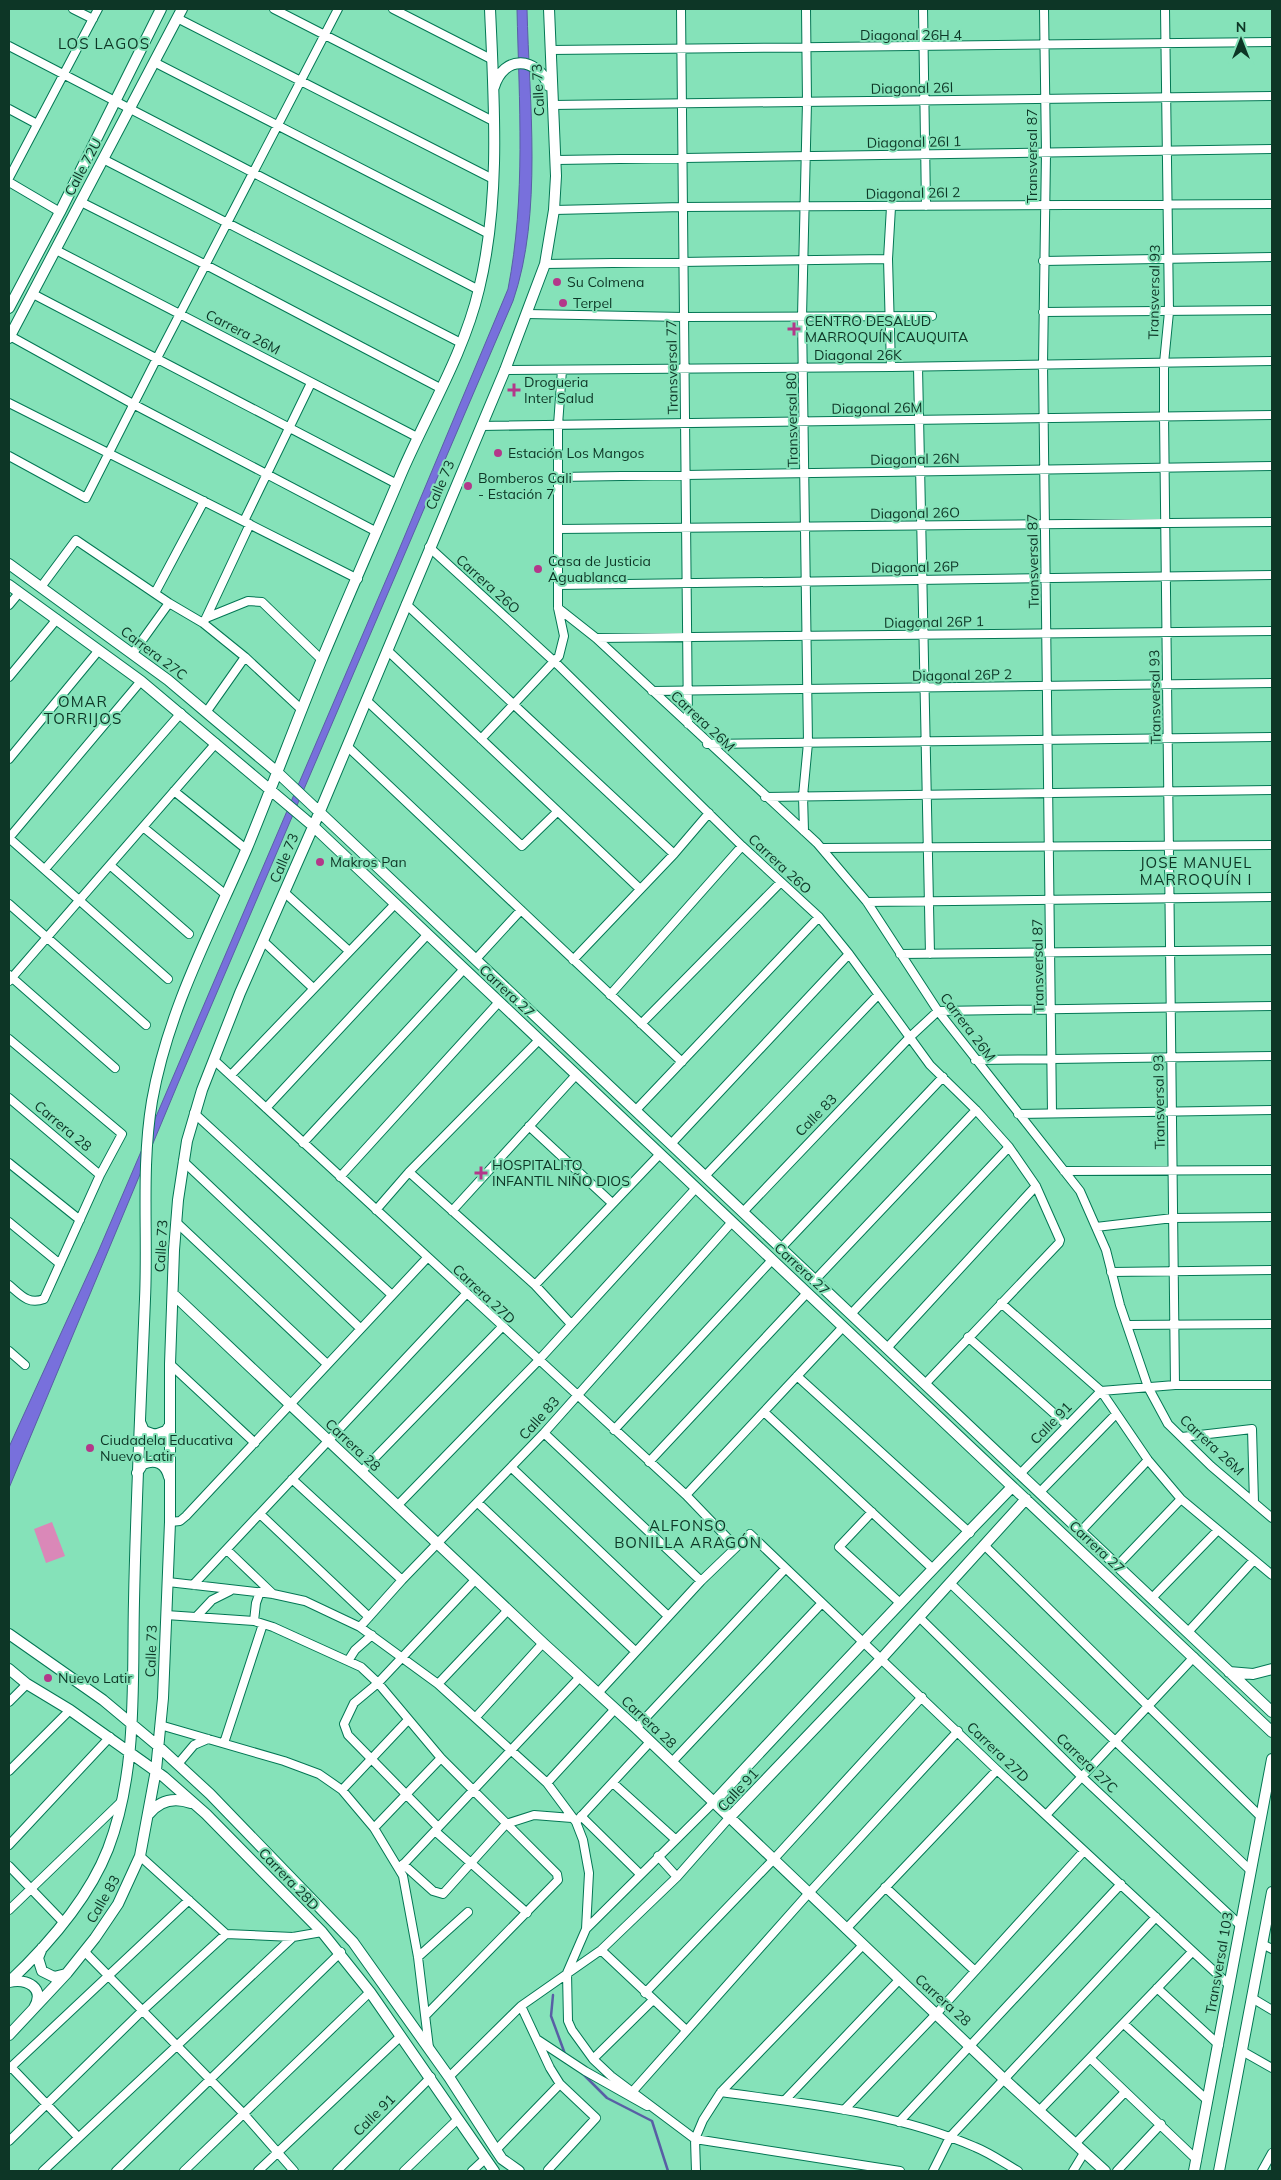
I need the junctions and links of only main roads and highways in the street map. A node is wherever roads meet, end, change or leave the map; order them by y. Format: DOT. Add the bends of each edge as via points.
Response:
graph roads {
  1 [pos="161,9"];
  2 [pos="490,9"];
  3 [pos="549,9"];
  4 [pos="179,13"];
  5 [pos="552,91"];
  6 [pos="492,95"];
  7 [pos="9,308"];
  8 [pos="9,337"];
  9 [pos="9,564"];
  10 [pos="9,585"];
  11 [pos="277,772"];
  12 [pos="270,789"];
  13 [pos="320,811"];
  14 [pos="313,826"];
  15 [pos="173,1294"];
  16 [pos="140,1421"];
  17 [pos="170,1424"];
  18 [pos="136,1475"];
  19 [pos="170,1482"];
  20 [pos="1012,1486"];
  21 [pos="1004,1496"];
  22 [pos="1026,1499"];
  23 [pos="1017,1508"];
  24 [pos="9,1634"];
  25 [pos="9,1669"];
  26 [pos="1272,1669"];
  27 [pos="1230,1672"];
  28 [pos="1272,1712"];
  29 [pos="132,1723"];
  30 [pos="1272,1732"];
  31 [pos="158,1746"];
  32 [pos="129,1750"];
  33 [pos="1272,1759"];
  34 [pos="156,1770"];
  35 [pos="1270,1782"];
  36 [pos="713,1803"];
  37 [pos="198,1807"];
  38 [pos="148,1815"];
  39 [pos="730,1818"];
  40 [pos="1272,1892"];
  41 [pos="43,1945"];
  42 [pos="67,1973"];
  43 [pos="9,1982"];
  44 [pos="33,2011"];
  45 [pos="9,2035"];
  46 [pos="491,2167"];
  47 [pos="519,2171"];
  48 [pos="1105,2171"];
  49 [pos="1194,2171"];
  50 [pos="1219,2171"];
  1 -- 7 [label="main road, Calle 72U"];
  2 -- 6 [label="main road, Calle 73"];
  3 -- 5 [label="main road, Calle 73"];
  4 -- 8 [label="main road, Calle 72U"];
  5 -- 6 [label="main road" via="540,71 531,65 520,64 505,68 497,78"];
  5 -- 13 [label="main road, Calle 73" via="556,160 554,210 544,264 505,370"];
  6 -- 11 [label="main road, Calle 73" via="493,179 489,234 479,290 461,343 397,484"];
  9 -- 11 [label="main road, Carrera 27C" via="133,653"];
  10 -- 12 [label="main road" via="141,680"];
  11 -- 12 [label="main road, Calle 73"];
  11 -- 13 [label="main road"];
  12 -- 14 [label="main road"];
  12 -- 16 [label="main road, Calle 73" via="173,1016 153,1094 145,1152 146,1294"];
  13 -- 14 [label="main road, Calle 73"];
  13 -- 27 [label="main road, Carrera 27"];
  14 -- 15 [label="main road, Calle 73" via="194,1113 183,1161"];
  14 -- 20 [label="main road, Carrera 27"];
  15 -- 17 [label="main road, Calle 73"];
  15 -- 36 [label="main road, Carrera 28"];
  16 -- 17 [label="main road" via="142,1428 151,1435 162,1433"];
  16 -- 18 [label="main road, Calle 73"];
  17 -- 19 [label="main road, Calle 73"];
  18 -- 19 [label="main road" via="143,1464 156,1462 166,1469"];
  18 -- 29 [label="main road, Calle 73"];
  19 -- 31 [label="main road, Calle 73" via="168,1582"];
  20 -- 21 [label="main road, Calle 91"];
  20 -- 22 [label="main road, Carrera 27"];
  21 -- 23 [label="main road"];
  21 -- 36 [label="main road, Calle 91" via="899,1602"];
  22 -- 23 [label="main road, Calle 91"];
  22 -- 30 [label="main road, Carrera 27"];
  23 -- 39 [label="main road, Calle 91" via="882,1658"];
  24 -- 29 [label="main road, Carrera 28D"];
  25 -- 32 [label="main road, Carrera 28D"];
  26 -- 27 [label="main road" via="1253,1674"];
  27 -- 28 [label="main road, Carrera 27"];
  29 -- 31 [label="main road, Carrera 28D"];
  29 -- 32 [label="main road, Calle 83"];
  31 -- 34 [label="main road, Calle 83"];
  31 -- 47 [label="main road, Carrera 28D" via="218,1802 353,1942 499,2154"];
  32 -- 34 [label="main road, Carrera 28D"];
  32 -- 41 [label="main road, Calle 83" via="121,1802 108,1849 64,1922"];
  33 -- 35 [label="main road, Transversal 103"];
  34 -- 37 [label="main road, Carrera 28D"];
  34 -- 38 [label="main road, Calle 83"];
  35 -- 49 [label="main road, Transversal 103" via="1250,1870"];
  36 -- 39 [label="main road, Carrera 28"];
  37 -- 38 [label="main road" via="183,1800 167,1800"];
  37 -- 46 [label="main road, Carrera 28D" via="341,1952"];
  38 -- 42 [label="main road, Calle 83" via="140,1856 118,1904"];
  39 -- 48 [label="main road, Carrera 28"];
  40 -- 50 [label="main road"];
  41 -- 42 [label="main road" via="38,1958 42,1971 54,1977"];
  41 -- 43 [label="main road, Calle 83"];
  42 -- 44 [label="main road, Calle 83"];
  43 -- 44 [label="main road" via="26,1981 34,1986 38,1994"];
  44 -- 45 [label="main road, Calle 83"];
}
